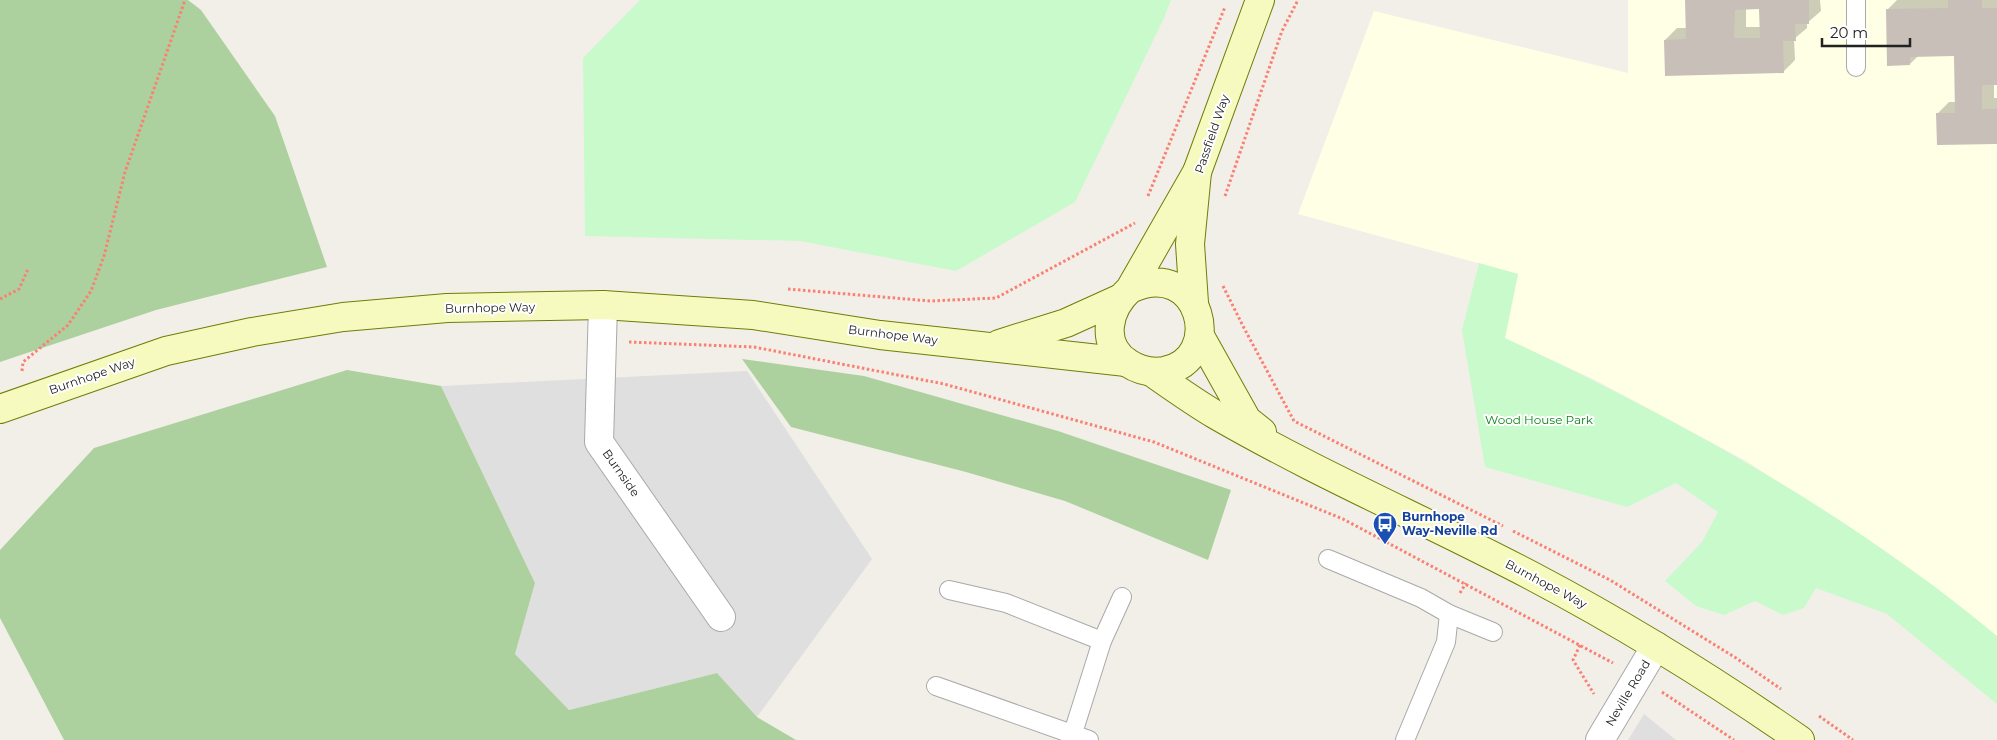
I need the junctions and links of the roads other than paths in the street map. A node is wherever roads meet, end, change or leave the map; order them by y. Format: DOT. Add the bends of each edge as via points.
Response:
graph roads {
  1 [pos="1260,0"];
  2 [pos="1856,0"];
  3 [pos="1856,67"];
  4 [pos="1197,172"];
  5 [pos="1124,294"];
  6 [pos="1194,303"];
  7 [pos="603,305"];
  8 [pos="1200,336"];
  9 [pos="990,346"];
  10 [pos="1126,362"];
  11 [pos="1152,373"];
  12 [pos="0,409"];
  13 [pos="1280,448"];
  14 [pos="1328,560"];
  15 [pos="950,590"];
  16 [pos="1122,598"];
  17 [pos="1449,614"];
  18 [pos="721,617"];
  19 [pos="1494,632"];
  20 [pos="1102,641"];
  21 [pos="1656,646"];
  22 [pos="936,686"];
  23 [pos="1073,733"];
  24 [pos="1089,740"];
  25 [pos="1405,740"];
  26 [pos="1600,740"];
  27 [pos="1800,740"];
  1 -- 4 [label="main road, Passfield Way"];
  2 -- 3 [label="lane"];
  4 -- 5 [label="main road"];
  4 -- 6 [label="main road, Passfield Way" via="1190,244"];
  5 -- 6 [label="main road" via="1143,283 1158,282 1172,284"];
  5 -- 9 [label="main road, Burnhope Way" via="1066,323"];
  5 -- 10 [label="main road" via="1112,311 1109,325 1111,339"];
  6 -- 8 [label="main road" via="1201,322"];
  7 -- 9 [label="main road, Burnhope Way" via="753,315 880,335"];
  7 -- 12 [label="main road, Burnhope Way" via="447,308 343,317 252,332 166,351"];
  7 -- 18 [label="street, Burnside" via="599,442"];
  8 -- 11 [label="main road" via="1189,359 1172,370"];
  8 -- 13 [label="main road, Burnhope Way" via="1247,420"];
  9 -- 10 [label="main road, Burnhope Way"];
  10 -- 11 [label="main road"];
  11 -- 13 [label="main road, Burnhope Way" via="1215,414"];
  13 -- 21 [label="main road, Burnhope Way" via="1532,576"];
  14 -- 17 [label="lane" via="1421,598"];
  15 -- 20 [label="lane" via="1006,604"];
  16 -- 20 [label="lane"];
  17 -- 19 [label="lane"];
  17 -- 25 [label="lane" via="1446,642"];
  20 -- 23 [label="lane"];
  21 -- 26 [label="street, Neville Road"];
  21 -- 27 [label="main road, Burnhope Way" via="1719,684"];
  22 -- 23 [label="lane"];
  23 -- 24 [label="lane"];
}
